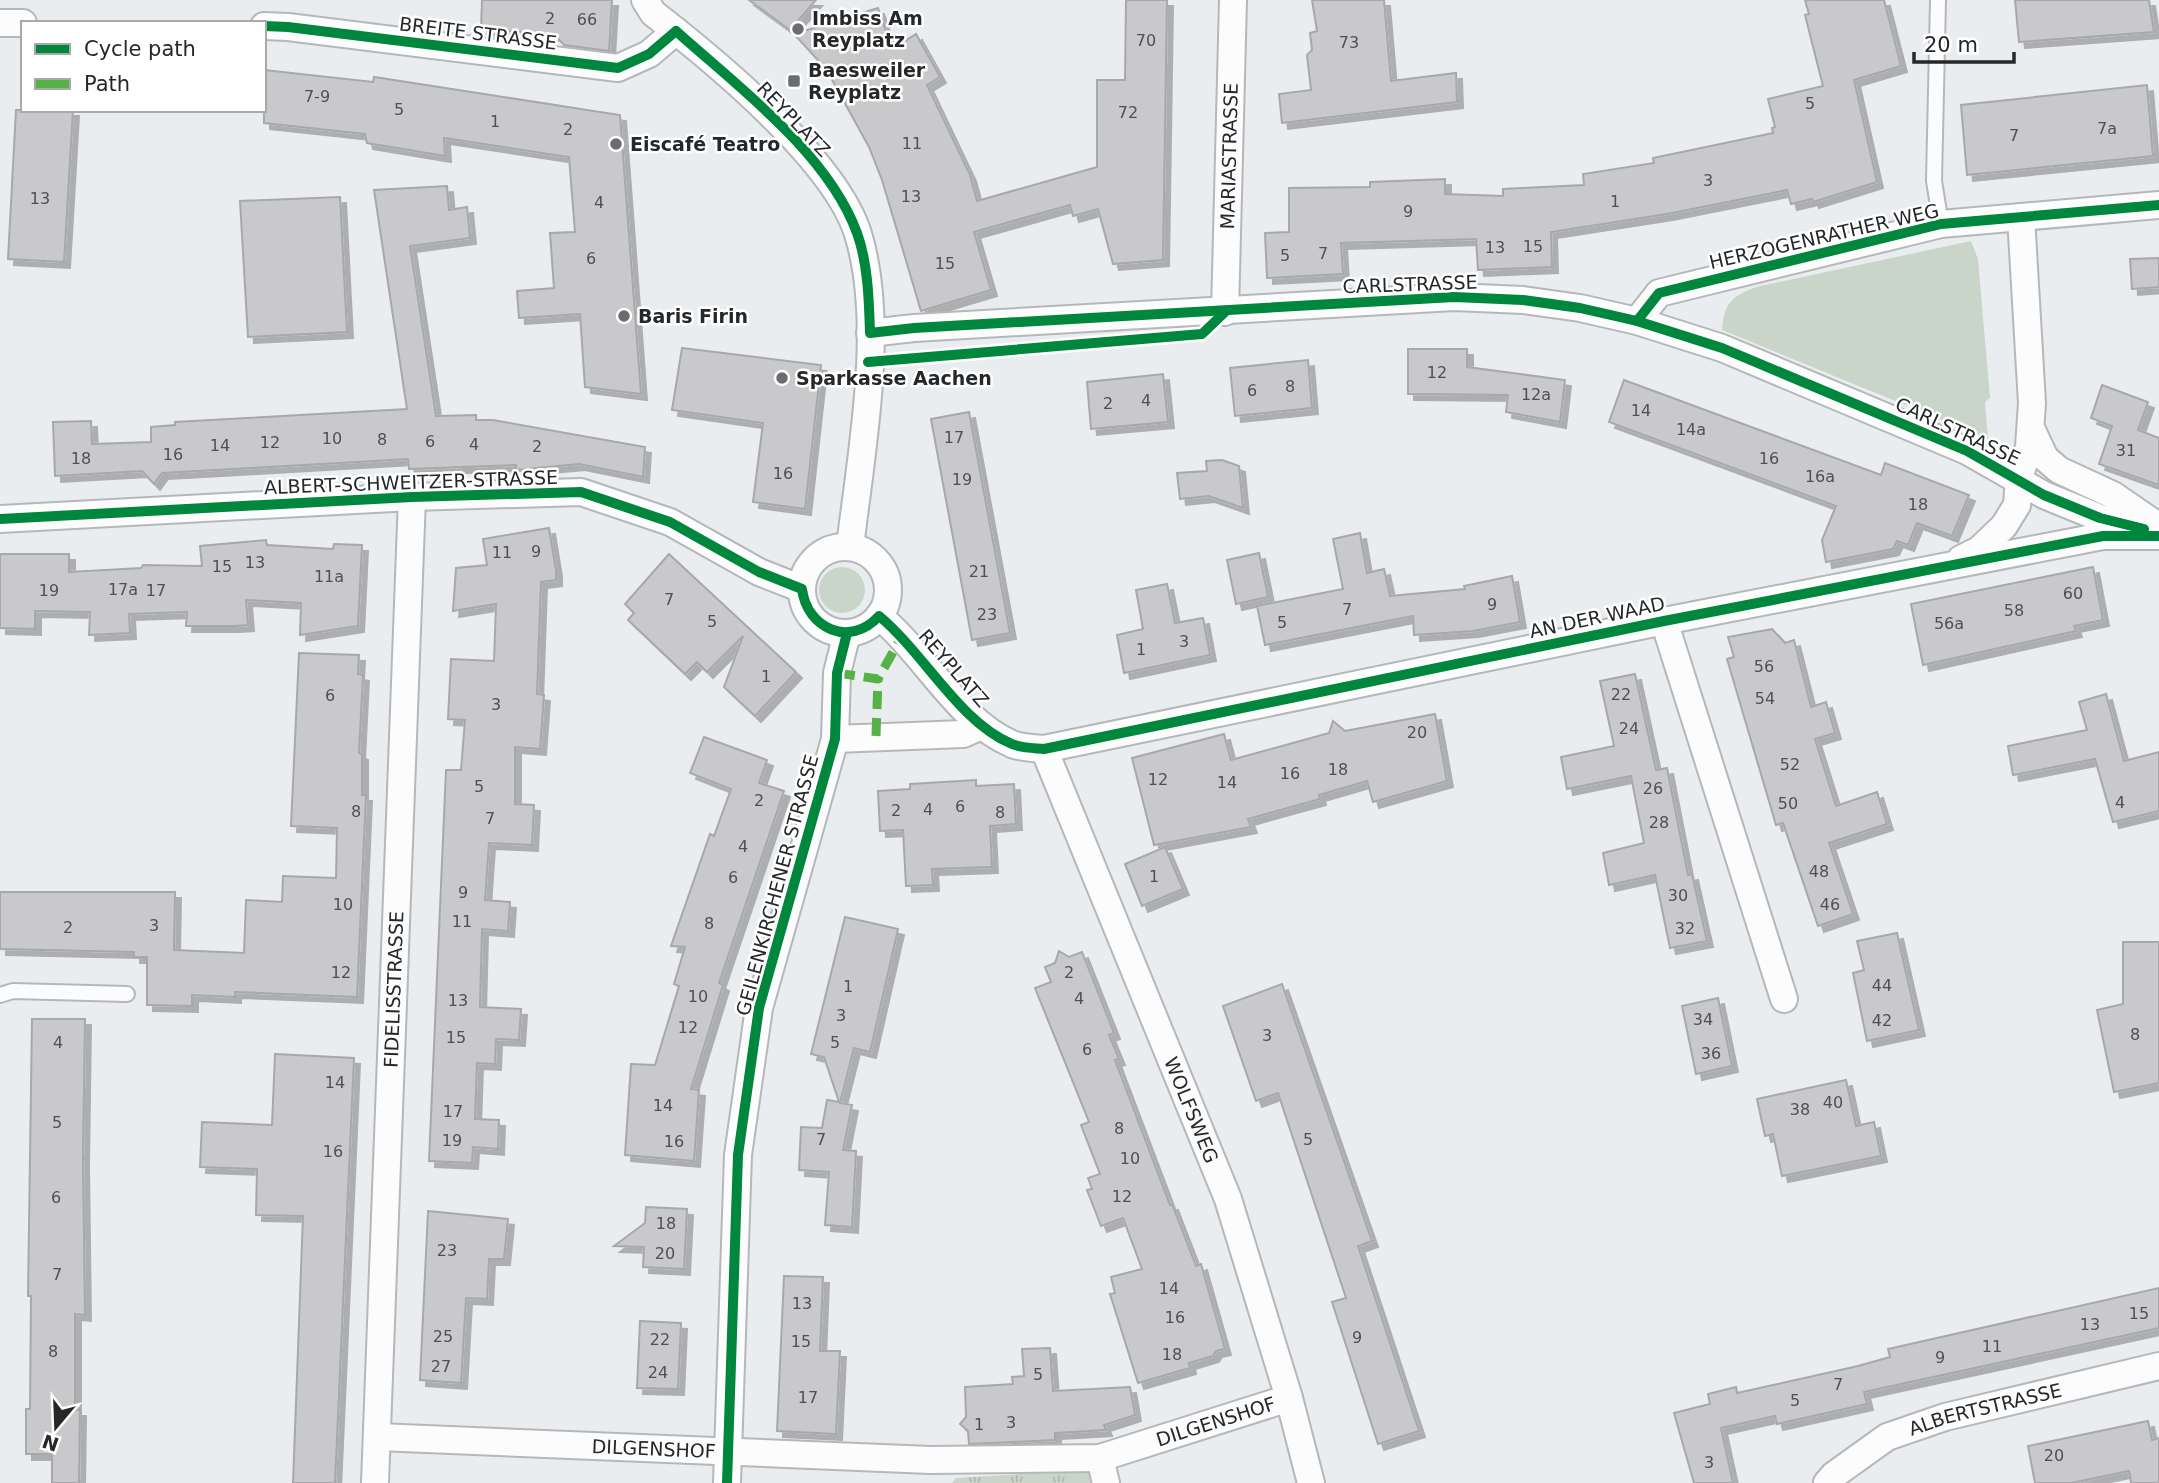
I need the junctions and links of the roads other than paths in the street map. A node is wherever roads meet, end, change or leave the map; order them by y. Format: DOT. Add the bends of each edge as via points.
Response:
graph roads {
  1 [pos="645,0"];
  2 [pos="1233,0"];
  3 [pos="1938,0"];
  4 [pos="0,23"];
  5 [pos="21,23"];
  6 [pos="266,26"];
  7 [pos="676,31"];
  8 [pos="2159,205"];
  9 [pos="2021,217"];
  10 [pos="1941,224"];
  11 [pos="1225,312"];
  12 [pos="1637,321"];
  13 [pos="870,333"];
  14 [pos="2031,428"];
  15 [pos="2019,478"];
  16 [pos="412,497"];
  17 [pos="0,519"];
  18 [pos="2159,526"];
  19 [pos="2159,534"];
  20 [pos="850,547"];
  21 [pos="1934,570"];
  22 [pos="802,589"];
  23 [pos="879,616"];
  24 [pos="1664,621"];
  25 [pos="847,633"];
  26 [pos="981,726"];
  27 [pos="835,738"];
  28 [pos="1044,749"];
  29 [pos="127,994"];
  30 [pos="0,995"];
  31 [pos="1784,999"];
  32 [pos="2159,1366"];
  33 [pos="1289,1398"];
  34 [pos="378,1437"];
  35 [pos="728,1453"];
  36 [pos="1103,1471"];
  37 [pos="930,1472"];
  38 [pos="375,1483"];
  39 [pos="727,1483"];
  40 [pos="1311,1483"];
  41 [pos="1827,1483"];
  1 -- 7 [label="street, REYPLATZ" via="653,13"];
  2 -- 11 [label="street, MARIASTRASSE"];
  3 -- 10 [label="lane" via="1934,181"];
  4 -- 5 [label="street"];
  6 -- 7 [label="street, BREITE STRASSE" via="618,68 649,54"];
  7 -- 13 [label="street, REYPLATZ" via="763,109 834,190 857,233"];
  8 -- 9 [label="street, HERZOGENRATHER WEG"];
  9 -- 10 [label="street, HERZOGENRATHER WEG"];
  9 -- 14 [label="street, CARLSTRASSE"];
  10 -- 12 [label="street, HERZOGENRATHER WEG" via="1659,293"];
  11 -- 12 [label="street, CARLSTRASSE" via="1454,297 1523,300"];
  11 -- 13 [label="street, CARLSTRASSE"];
  12 -- 15 [label="street, CARLSTRASSE" via="1722,348 1967,451"];
  13 -- 20 [label="street, REYPLATZ"];
  14 -- 15 [label="street, CARLSTRASSE"];
  14 -- 18 [label="street, CARLSTRASSE" via="2045,458 2059,470 2113,495"];
  15 -- 19 [label="street, CARLSTRASSE" via="2044,495 2100,518"];
  15 -- 21 [label="street, AN DER WAAD" via="2017,505 1994,538 1972,555"];
  16 -- 17 [label="street, ALBERT-SCHWEITZER-STRASSE"];
  16 -- 22 [label="street, ALBERT-SCHWEITZER-STRASSE" via="581,492 670,522 759,572"];
  16 -- 34 [label="street, FIDELISSTRASSE"];
  19 -- 21 [label="street, AN DER WAAD" via="2103,536"];
  20 -- 22 [label="street" via="820,555 808,566"];
  20 -- 23 [label="street" via="881,565 888,582 887,600"];
  21 -- 24 [label="street, AN DER WAAD"];
  22 -- 25 [label="street" via="803,601 815,621"];
  23 -- 25 [label="street" via="865,628"];
  23 -- 26 [label="street, REYPLATZ"];
  24 -- 28 [label="street, AN DER WAAD"];
  24 -- 31 [label="street, AN DER WAAD"];
  25 -- 27 [label="street, GEILENKIRCHENER STRASSE" via="837,673"];
  26 -- 27 [label="street" via="963,734"];
  26 -- 28 [label="street, REYPLATZ" via="1014,745"];
  27 -- 35 [label="street, GEILENKIRCHENER STRASSE" via="759,1008 738,1155"];
  28 -- 33 [label="street, WOLFSWEG" via="1228,1199"];
  29 -- 30 [label="lane" via="13,991"];
  32 -- 41 [label="street, ALBERTSTRASSE" via="1945,1417 1887,1437"];
  33 -- 36 [label="street, DILGENSHOF"];
  33 -- 40 [label="street, WOLFSWEG"];
  34 -- 35 [label="street, DILGENSHOF"];
  34 -- 38 [label="street, FIDELISSTRASSE"];
  35 -- 37 [label="street, DILGENSHOF"];
  35 -- 39 [label="street, GEILENKIRCHENER STRASSE"];
  36 -- 37 [label="street, DILGENSHOF"];
}
